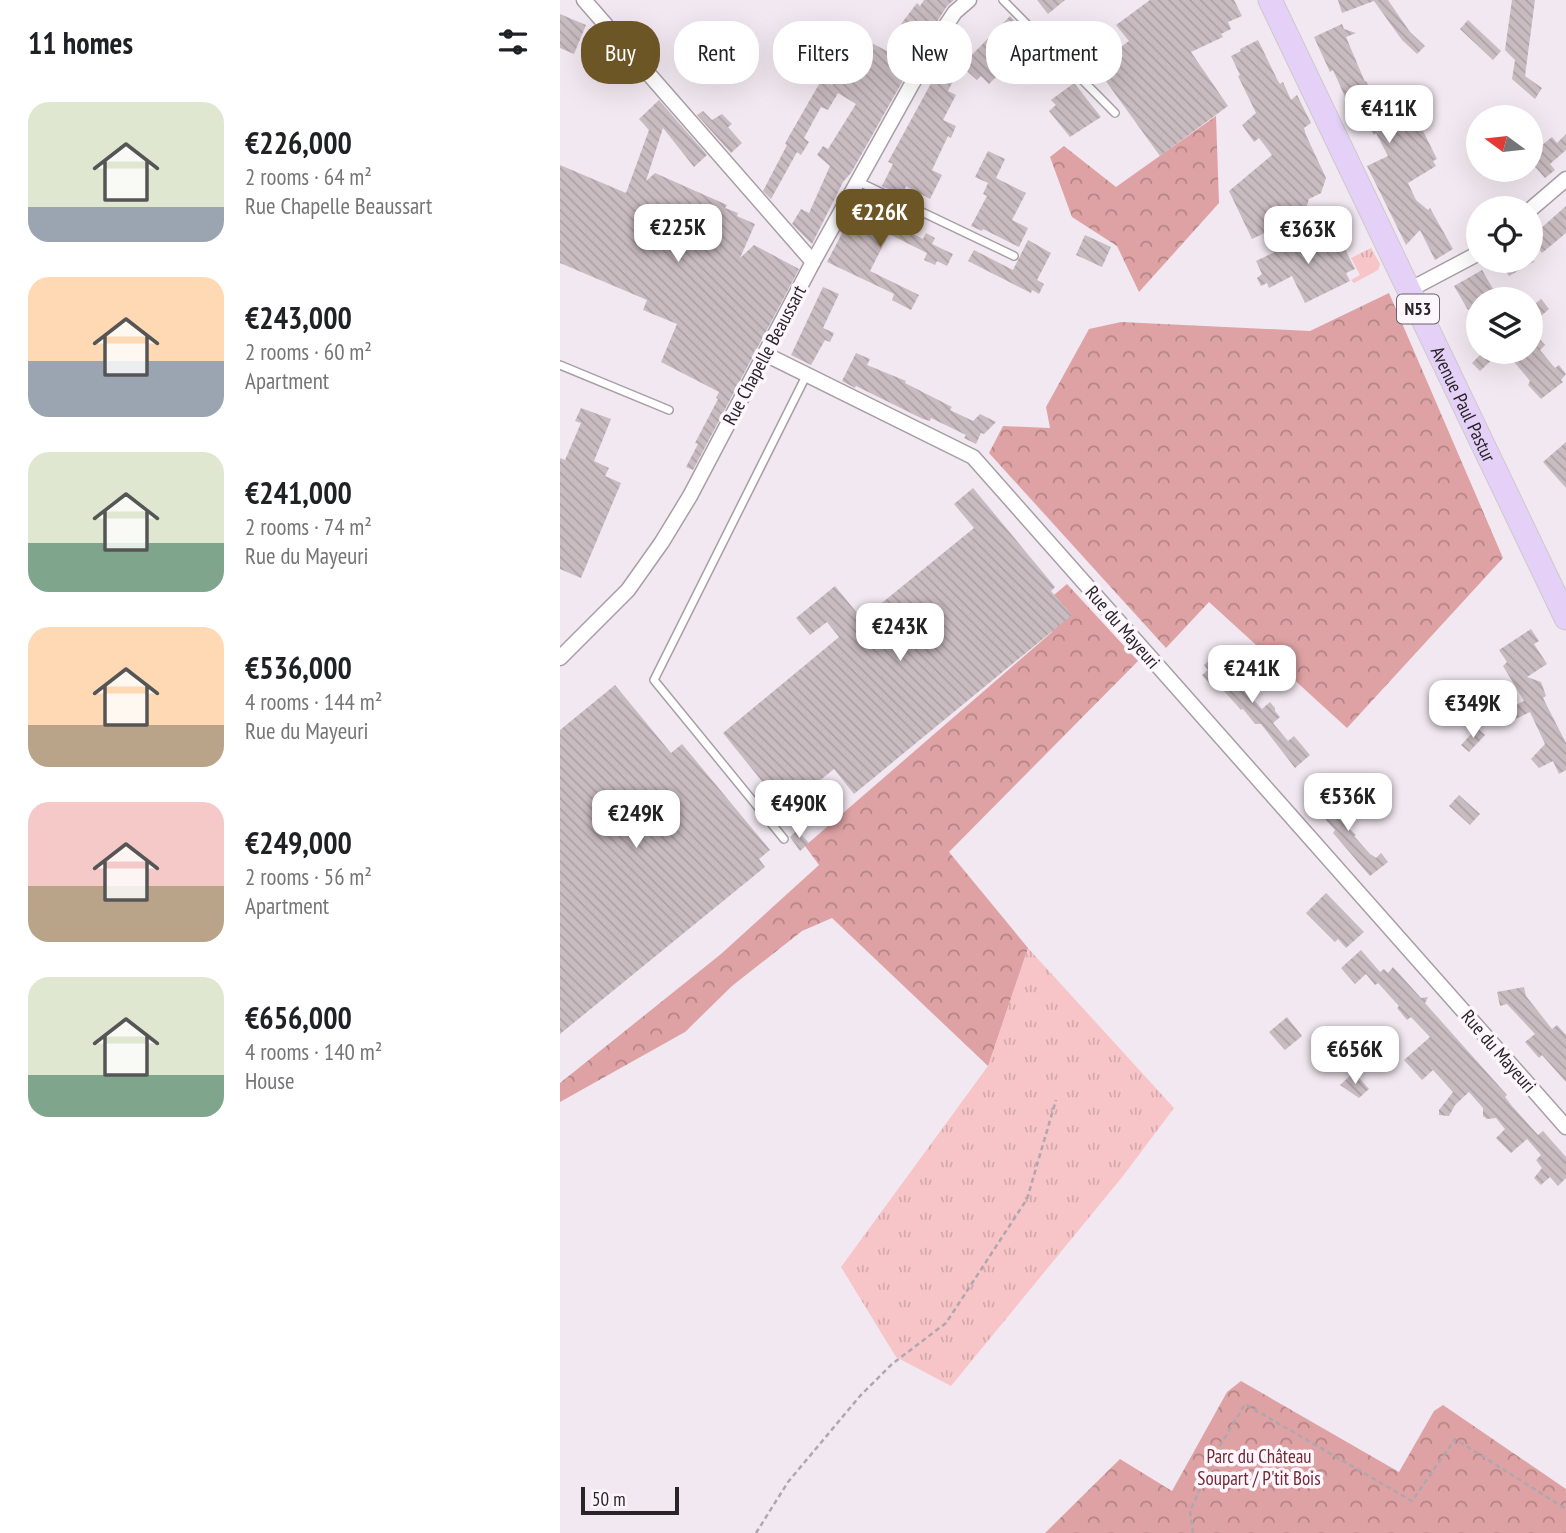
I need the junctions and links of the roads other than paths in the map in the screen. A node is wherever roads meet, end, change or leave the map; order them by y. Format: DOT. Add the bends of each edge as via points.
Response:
graph roads {
  1 [pos="584,0"];
  2 [pos="969,0"];
  3 [pos="1003,0"];
  4 [pos="1270,0"];
  5 [pos="1115,113"];
  6 [pos="1566,179"];
  7 [pos="858,181"];
  8 [pos="1543,199"];
  9 [pos="1014,256"];
  10 [pos="1466,260"];
  11 [pos="813,262"];
  12 [pos="1409,290"];
  13 [pos="765,354"];
  14 [pos="560,365"];
  15 [pos="806,376"];
  16 [pos="669,410"];
  17 [pos="1566,618"];
  18 [pos="560,658"];
  19 [pos="784,839"];
  20 [pos="1566,1127"];
  1 -- 11 [label="street"];
  2 -- 7 [label="street, Rue Chapelle Beaussart" via="937,39"];
  3 -- 5 [label="lane"];
  4 -- 12 [label="main road, Avenue Paul Pastur / N53"];
  6 -- 8 [label="street"];
  7 -- 9 [label="lane"];
  7 -- 11 [label="street, Rue Chapelle Beaussart"];
  10 -- 12 [label="street"];
  11 -- 13 [label="street, Rue Chapelle Beaussart"];
  12 -- 17 [label="main road, Avenue Paul Pastur / N53"];
  13 -- 15 [label="street, Rue du Mayeuri"];
  13 -- 18 [label="street, Rue Chapelle Beaussart" via="662,542 628,590"];
  14 -- 16 [label="lane"];
  15 -- 19 [label="lane" via="654,680"];
  15 -- 20 [label="street, Rue du Mayeuri" via="973,457"];
}
